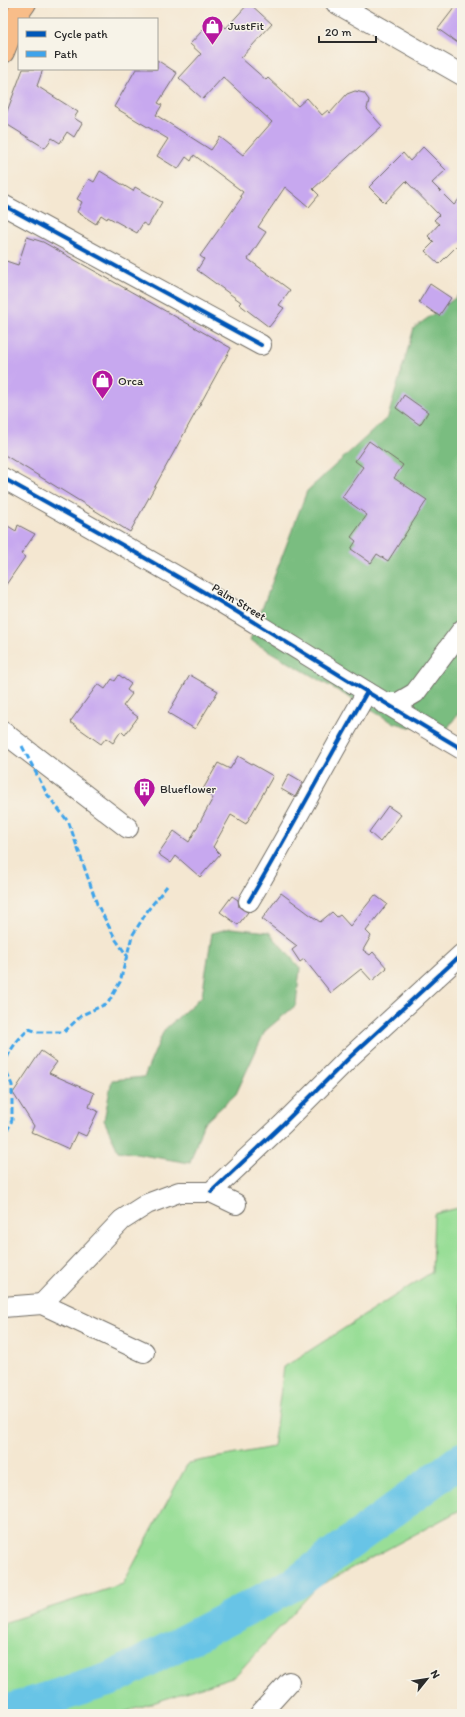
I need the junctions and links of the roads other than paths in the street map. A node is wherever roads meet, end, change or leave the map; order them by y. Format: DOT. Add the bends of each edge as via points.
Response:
graph roads {
  1 [pos="25,3"];
  2 [pos="336,3"];
  3 [pos="3,52"];
  4 [pos="462,76"];
  5 [pos="3,205"];
  6 [pos="260,346"];
  7 [pos="3,478"];
  8 [pos="462,630"];
  9 [pos="375,697"];
  10 [pos="3,732"];
  11 [pos="462,749"];
  12 [pos="128,828"];
  13 [pos="249,901"];
  14 [pos="462,954"];
  15 [pos="211,1192"];
  16 [pos="236,1204"];
  17 [pos="42,1304"];
  18 [pos="3,1307"];
  19 [pos="144,1352"];
  20 [pos="289,1682"];
  21 [pos="260,1714"];
  1 -- 3 [label="main road"];
  2 -- 4 [label="street"];
  5 -- 6 [label="street"];
  7 -- 9 [label="street, Palm Street" via="205,593"];
  8 -- 9 [label="street" via="415,693 398,704"];
  9 -- 11 [label="street, Palm Street"];
  9 -- 13 [label="street" via="334,749 291,830"];
  10 -- 12 [label="street"];
  14 -- 15 [label="street" via="350,1056"];
  15 -- 16 [label="street"];
  15 -- 17 [label="street" via="179,1192 147,1204 122,1220"];
  17 -- 18 [label="street"];
  17 -- 19 [label="street"];
  20 -- 21 [label="street"];
}
